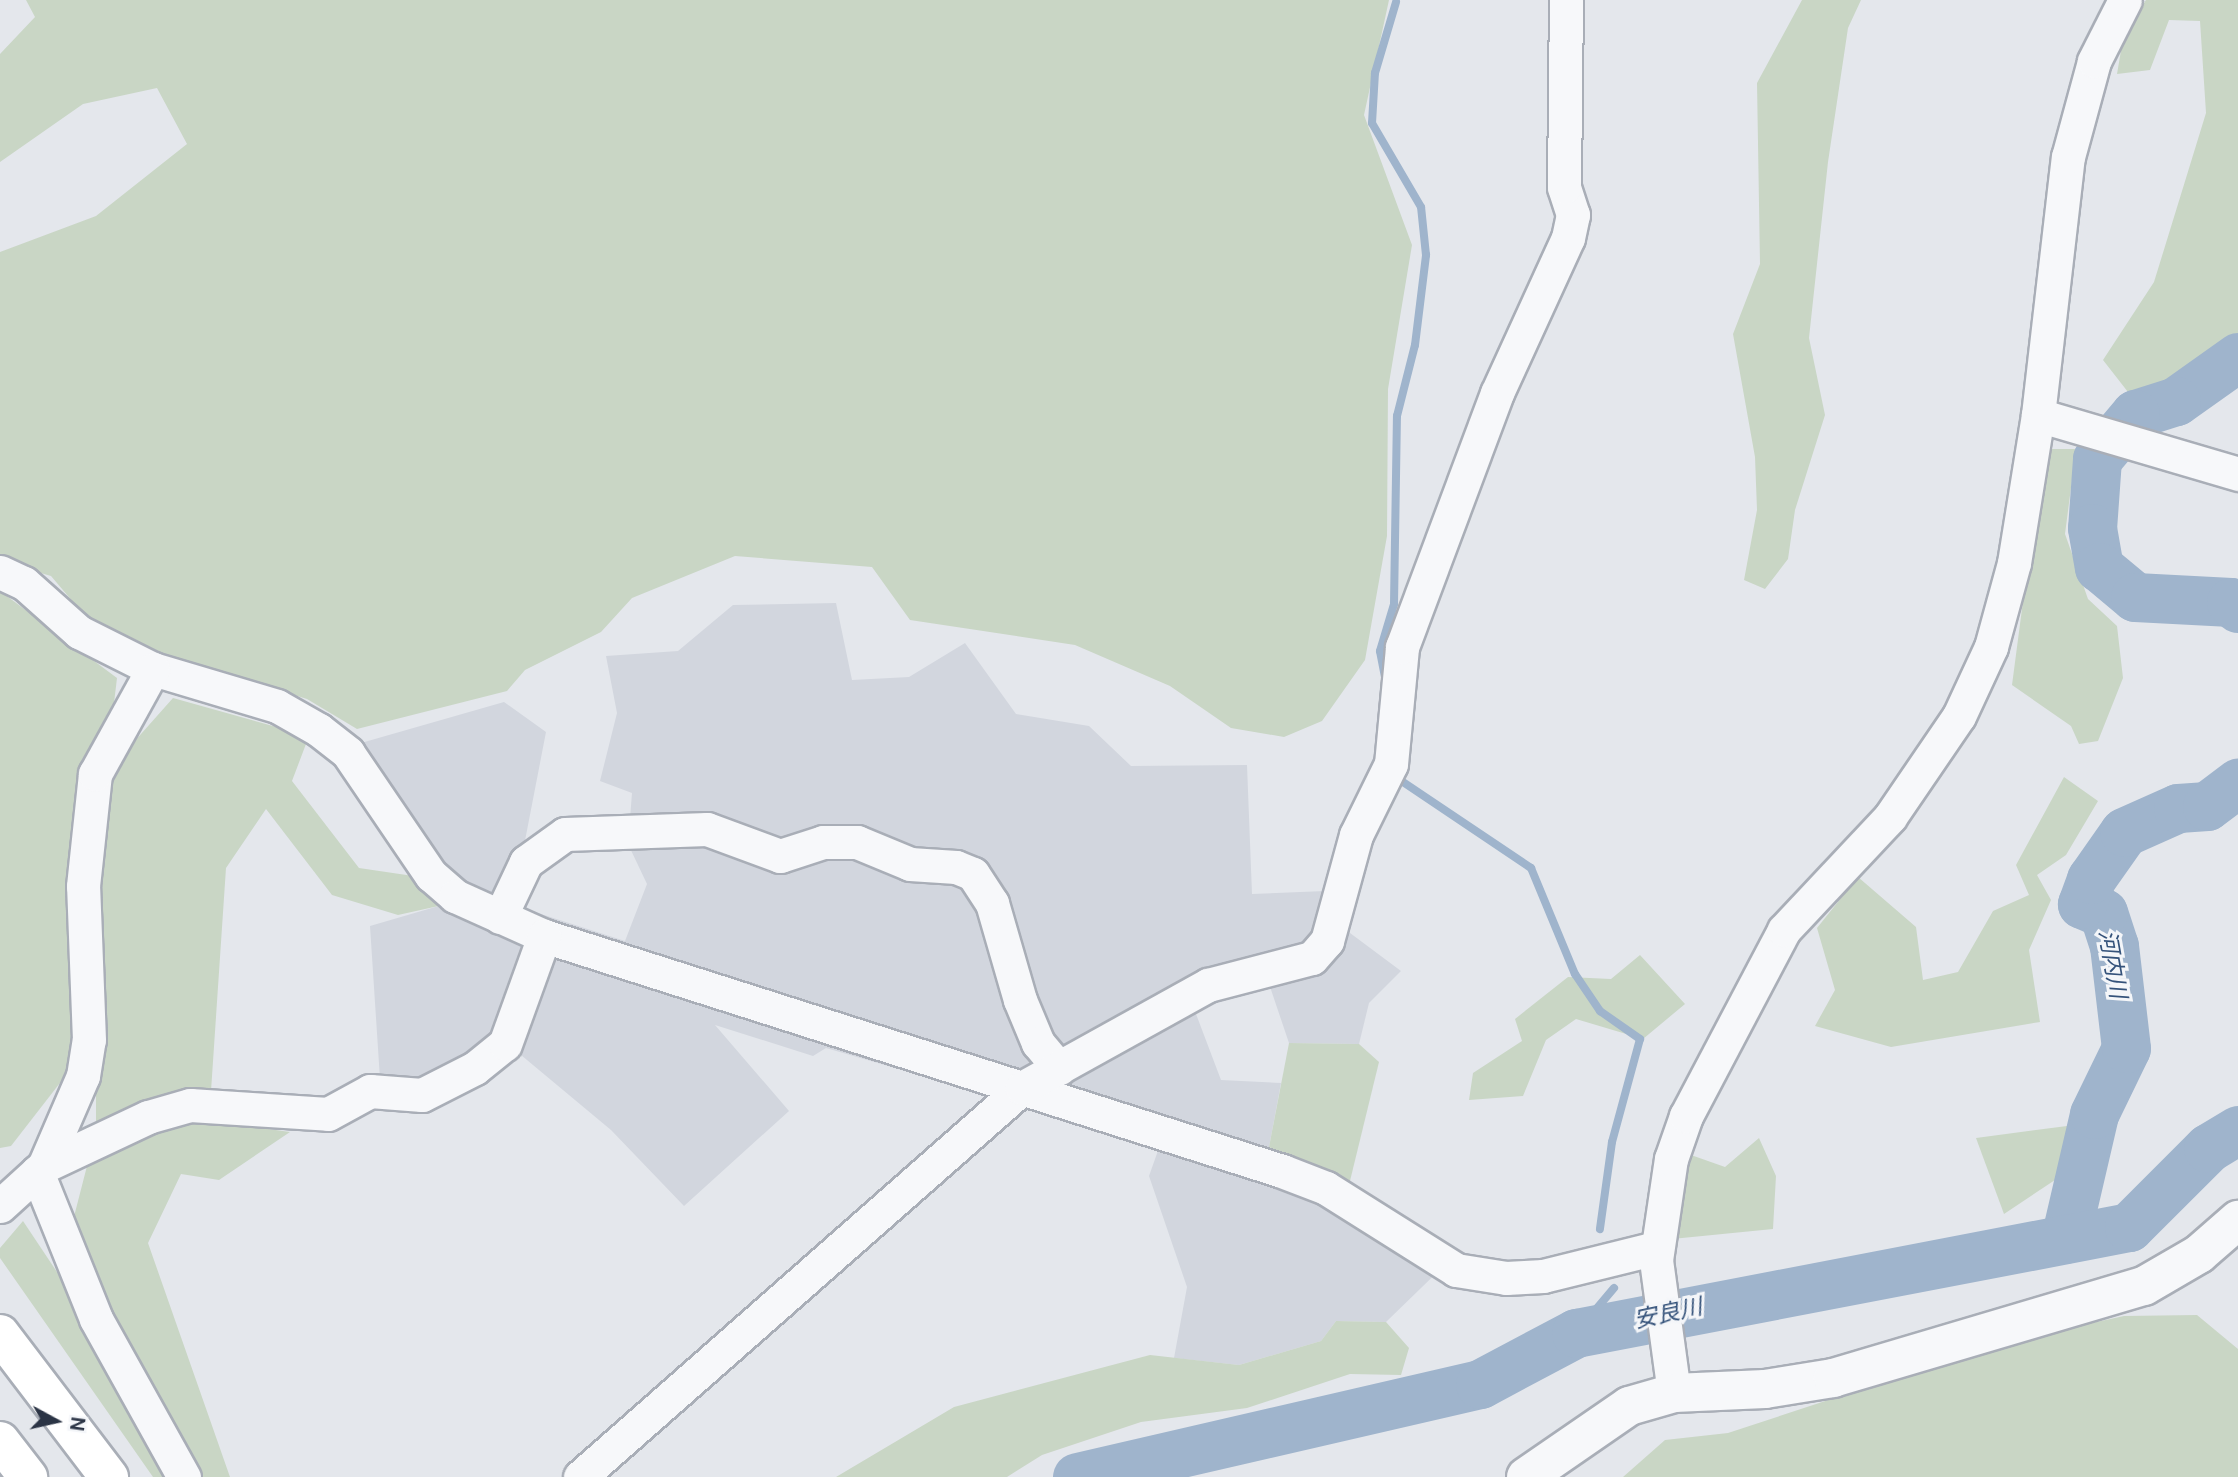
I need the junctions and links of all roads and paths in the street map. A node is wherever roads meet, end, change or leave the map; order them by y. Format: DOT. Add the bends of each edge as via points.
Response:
graph roads {
  1 [pos="1566,0"];
  2 [pos="2124,0"];
  3 [pos="2038,415"];
  4 [pos="2238,474"];
  5 [pos="0,572"];
  6 [pos="153,669"];
  7 [pos="500,917"];
  8 [pos="544,936"];
  9 [pos="1059,1068"];
  10 [pos="1022,1088"];
  11 [pos="41,1169"];
  12 [pos="5,1201"];
  13 [pos="2238,1220"];
  14 [pos="1656,1254"];
  15 [pos="0,1317"];
  16 [pos="0,1334"];
  17 [pos="1672,1379"];
  18 [pos="45,1387"];
  19 [pos="0,1441"];
  20 [pos="28,1477"];
  21 [pos="108,1477"];
  22 [pos="184,1477"];
  23 [pos="580,1477"];
  24 [pos="1526,1477"];
  1 -- 9 [label="street" via="1564,187 1573,215 1568,238 1497,393 1402,647 1391,764 1356,835 1327,942 1312,958 1208,985"];
  2 -- 3 [label="street" via="2094,61 2068,158"];
  3 -- 4 [label="street" via="2153,445"];
  3 -- 14 [label="street" via="2014,563 1991,647 1959,716 1890,817 1784,930 1686,1116 1671,1159"];
  5 -- 6 [label="street" via="24,583 79,632"];
  6 -- 7 [label="street" via="277,705 319,730 348,753 431,875 455,896"];
  6 -- 11 [label="street" via="95,774 83,886 89,1040 83,1076"];
  7 -- 8 [label="street"];
  7 -- 9 [label="street" via="526,862 565,834 707,829 780,856 823,842 857,842 910,864 956,867 973,874 992,903 1029,1022 1038,1043"];
  8 -- 10 [label="street"];
  8 -- 11 [label="street" via="505,1044 475,1068 422,1095 370,1091 328,1114 190,1105 148,1118"];
  9 -- 10 [label="street"];
  10 -- 14 [label="street" via="1326,1188 1456,1270 1506,1278 1543,1276"];
  10 -- 23 [label="street"];
  11 -- 12 [label="street"];
  11 -- 22 [label="street" via="96,1320"];
  13 -- 17 [label="street" via="2199,1254 2144,1286 1833,1378 1765,1390"];
  14 -- 17 [label="street"];
  15 -- 18 [label="highway"];
  16 -- 18 [label="highway"];
  17 -- 24 [label="street"];
  18 -- 21 [label="highway"];
  19 -- 20 [label="highway"];
}
